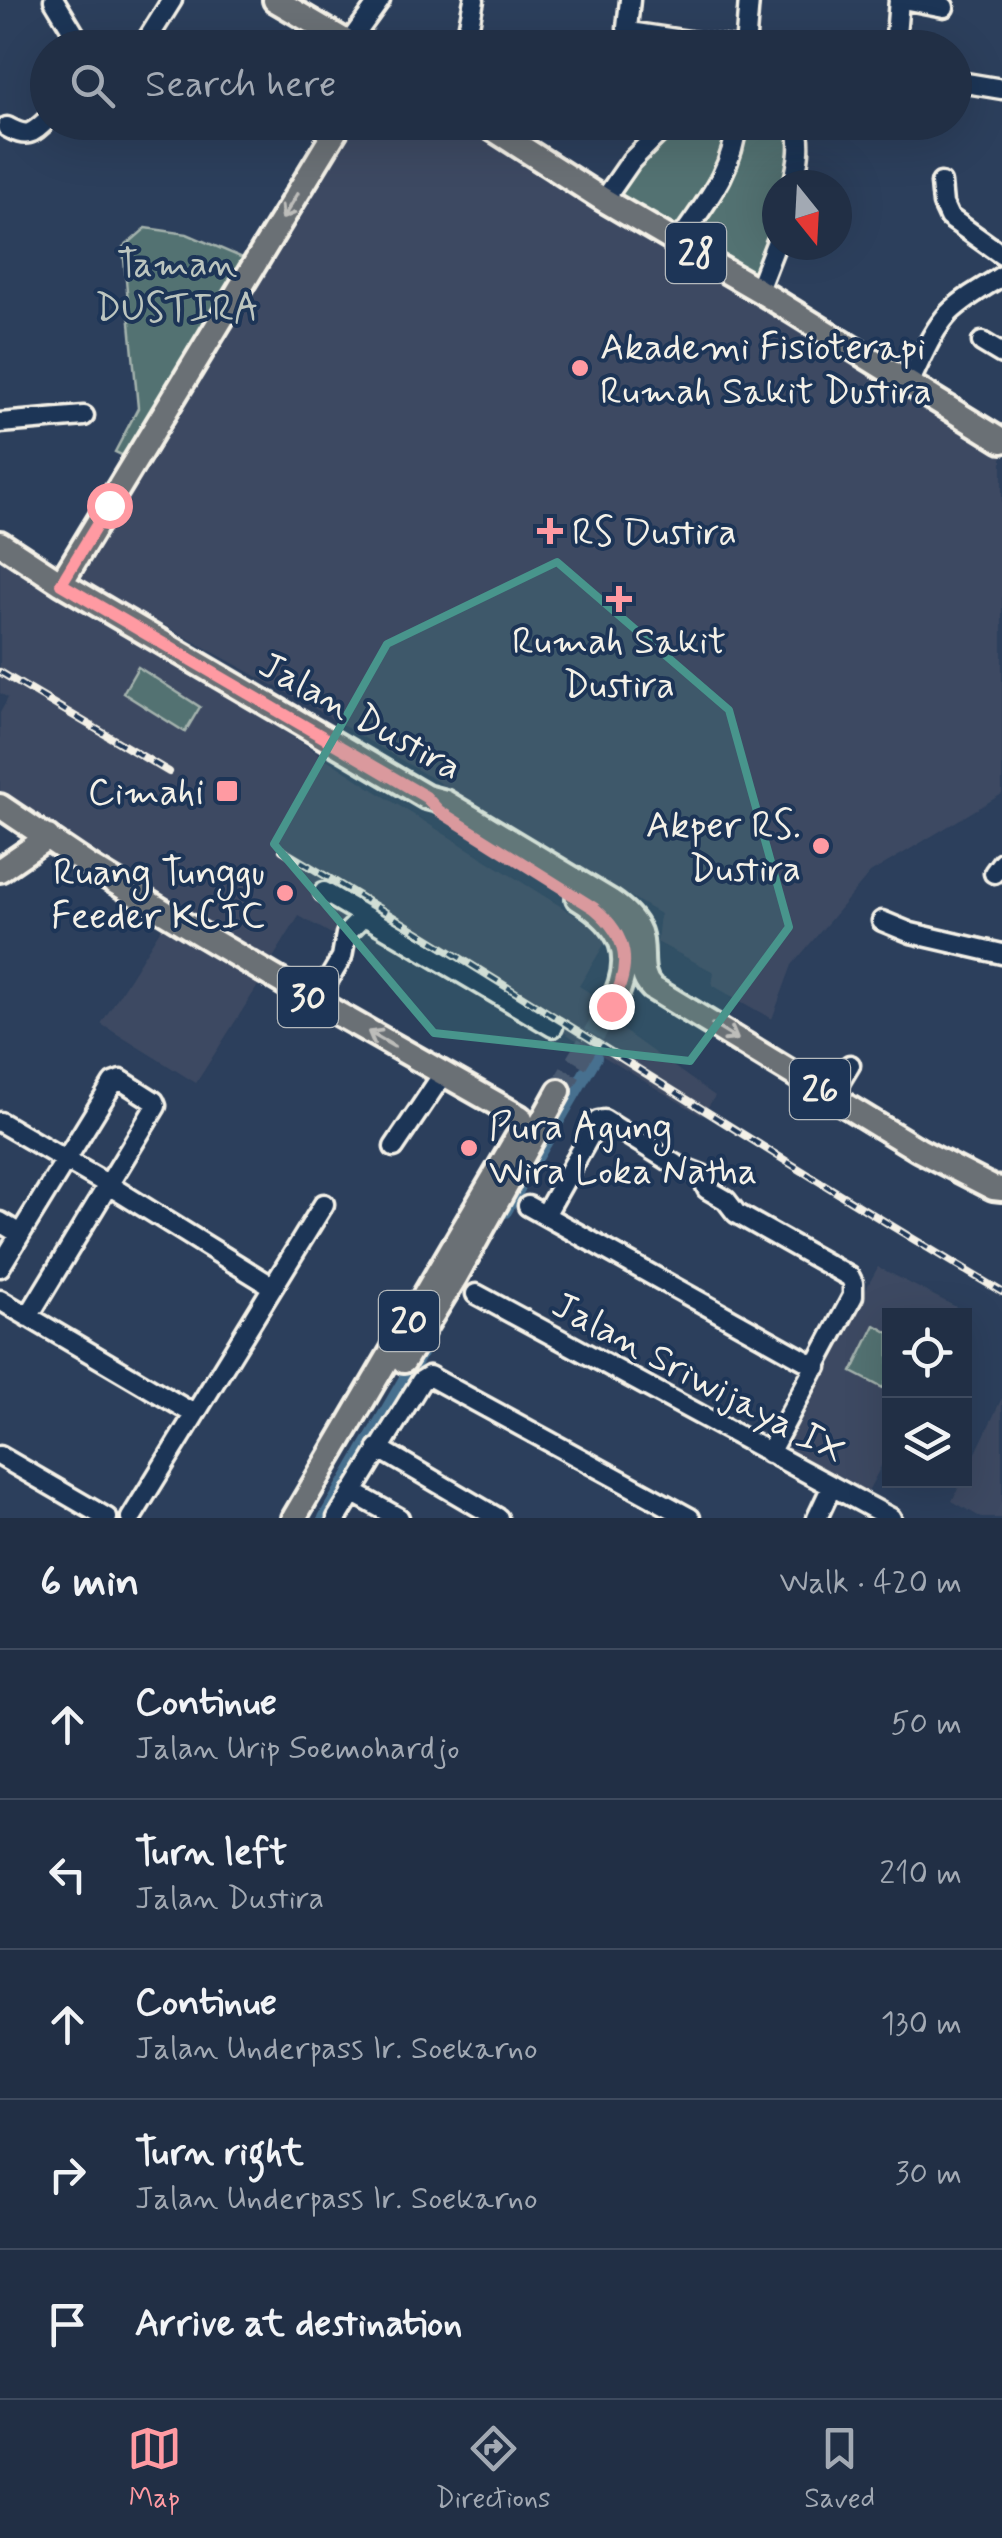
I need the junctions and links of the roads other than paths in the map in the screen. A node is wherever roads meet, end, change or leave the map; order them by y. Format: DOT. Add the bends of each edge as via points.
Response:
graph roads {
  1 [pos="54,0"];
  2 [pos="172,0"];
  3 [pos="277,0"];
  4 [pos="380,0"];
  5 [pos="474,0"];
  6 [pos="630,0"];
  7 [pos="748,0"];
  8 [pos="899,0"];
  9 [pos="908,0"];
  10 [pos="944,7"];
  11 [pos="72,30"];
  12 [pos="153,30"];
  13 [pos="328,30"];
  14 [pos="362,30"];
  15 [pos="471,30"];
  16 [pos="628,30"];
  17 [pos="746,30"];
  18 [pos="896,30"];
  19 [pos="972,84"];
  20 [pos="1002,90"];
  21 [pos="6,127"];
  22 [pos="30,133"];
  23 [pos="330,140"];
  24 [pos="510,140"];
  25 [pos="652,140"];
  26 [pos="736,140"];
  27 [pos="798,140"];
  28 [pos="797,170"];
  29 [pos="942,183"];
  30 [pos="604,200"];
  31 [pos="678,243"];
  32 [pos="1002,255"];
  33 [pos="770,260"];
  34 [pos="1002,276"];
  35 [pos="758,290"];
  36 [pos="982,342"];
  37 [pos="1002,354"];
  38 [pos="909,384"];
  39 [pos="84,416"];
  40 [pos="0,423"];
  41 [pos="1002,441"];
  42 [pos="0,543"];
  43 [pos="61,584"];
  44 [pos="426,797"];
  45 [pos="0,806"];
  46 [pos="48,837"];
  47 [pos="0,870"];
  48 [pos="324,892"];
  49 [pos="364,916"];
  50 [pos="882,921"];
  51 [pos="1002,954"];
  52 [pos="316,1001"];
  53 [pos="611,1006"];
  54 [pos="553,1028"];
  55 [pos="850,1065"];
  56 [pos="442,1074"];
  57 [pos="559,1091"];
  58 [pos="831,1096"];
  59 [pos="0,1122"];
  60 [pos="523,1124"];
  61 [pos="394,1147"];
  62 [pos="65,1159"];
  63 [pos="107,1184"];
  64 [pos="1002,1189"];
  65 [pos="324,1204"];
  66 [pos="0,1222"];
  67 [pos="20,1234"];
  68 [pos="0,1268"];
  69 [pos="273,1287"];
  70 [pos="476,1294"];
  71 [pos="0,1300"];
  72 [pos="28,1317"];
  73 [pos="816,1367"];
  74 [pos="194,1414"];
  75 [pos="368,1443"];
  76 [pos="769,1453"];
  77 [pos="0,1456"];
  78 [pos="832,1486"];
  79 [pos="352,1492"];
  80 [pos="106,1518"];
  81 [pos="131,1518"];
  82 [pos="294,1518"];
  83 [pos="310,1518"];
  84 [pos="338,1518"];
  85 [pos="398,1518"];
  86 [pos="498,1518"];
  87 [pos="690,1518"];
  88 [pos="816,1518"];
  89 [pos="891,1518"];
  1 -- 11 [label="street"];
  2 -- 12 [label="street"];
  3 -- 13 [label="main road"];
  4 -- 14 [label="street"];
  5 -- 15 [label="street"];
  6 -- 16 [label="street"];
  7 -- 17 [label="street"];
  8 -- 18 [label="street"];
  9 -- 10 [label="street"];
  19 -- 20 [label="street"];
  21 -- 22 [label="street"];
  23 -- 43 [label="main road, one-way"];
  24 -- 30 [label="main road, 28"];
  25 -- 30 [label="street"];
  26 -- 31 [label="street" via="728,168"];
  27 -- 28 [label="street"];
  29 -- 32 [label="street" via="950,217"];
  30 -- 31 [label="main road, 28"];
  31 -- 35 [label="main road, 28"];
  33 -- 35 [label="street"];
  34 -- 38 [label="street" via="948,313"];
  35 -- 38 [label="main road, 28"];
  36 -- 37 [label="street"];
  38 -- 41 [label="main road, 28"];
  39 -- 40 [label="street"];
  42 -- 43 [label="main road, Jalan Dustira"];
  43 -- 44 [label="main road, Jalan Dustira"];
  44 -- 53 [label="main road" via="607,918 624,952"];
  44 -- 58 [label="main road, Jalan Dustira / 26, one-way" via="610,900 638,930 644,978 652,988"];
  45 -- 46 [label="main road, 30"];
  46 -- 47 [label="main road"];
  46 -- 52 [label="main road, 30"];
  48 -- 49 [label="street"];
  49 -- 52 [label="street" via="346,934 342,957"];
  49 -- 54 [label="street"];
  50 -- 51 [label="street"];
  56 -- 52 [label="main road, 30, one-way"];
  55 -- 58 [label="street"];
  56 -- 60 [label="main road, 30"];
  56 -- 61 [label="street"];
  57 -- 75 [label="main road"];
  58 -- 64 [label="main road, 26" via="919,1150"];
  59 -- 62 [label="street"];
  60 -- 82 [label="main road, 20"];
  62 -- 63 [label="street"];
  62 -- 63 [label="street" via="121,1080 156,1106"];
  62 -- 67 [label="street"];
  63 -- 69 [label="street"];
  63 -- 72 [label="street"];
  65 -- 69 [label="street"];
  66 -- 67 [label="street"];
  67 -- 68 [label="street"];
  69 -- 74 [label="street"];
  70 -- 76 [label="street, Jalan Sriwijaya IX"];
  71 -- 72 [label="street"];
  72 -- 74 [label="street"];
  73 -- 73 [label="street" via="536,1210 598,1121 702,1176 733,1210 850,1276 854,1290"];
  73 -- 76 [label="street"];
  74 -- 81 [label="street"];
  75 -- 79 [label="street"];
  75 -- 83 [label="main road"];
  75 -- 86 [label="street"];
  75 -- 87 [label="street" via="430,1376"];
  76 -- 78 [label="street, Jalan Sriwijaya IX"];
  77 -- 80 [label="street"];
  78 -- 88 [label="street"];
  78 -- 89 [label="street, Jalan Sriwijaya IX"];
  79 -- 84 [label="street"];
  79 -- 85 [label="street"];
}
